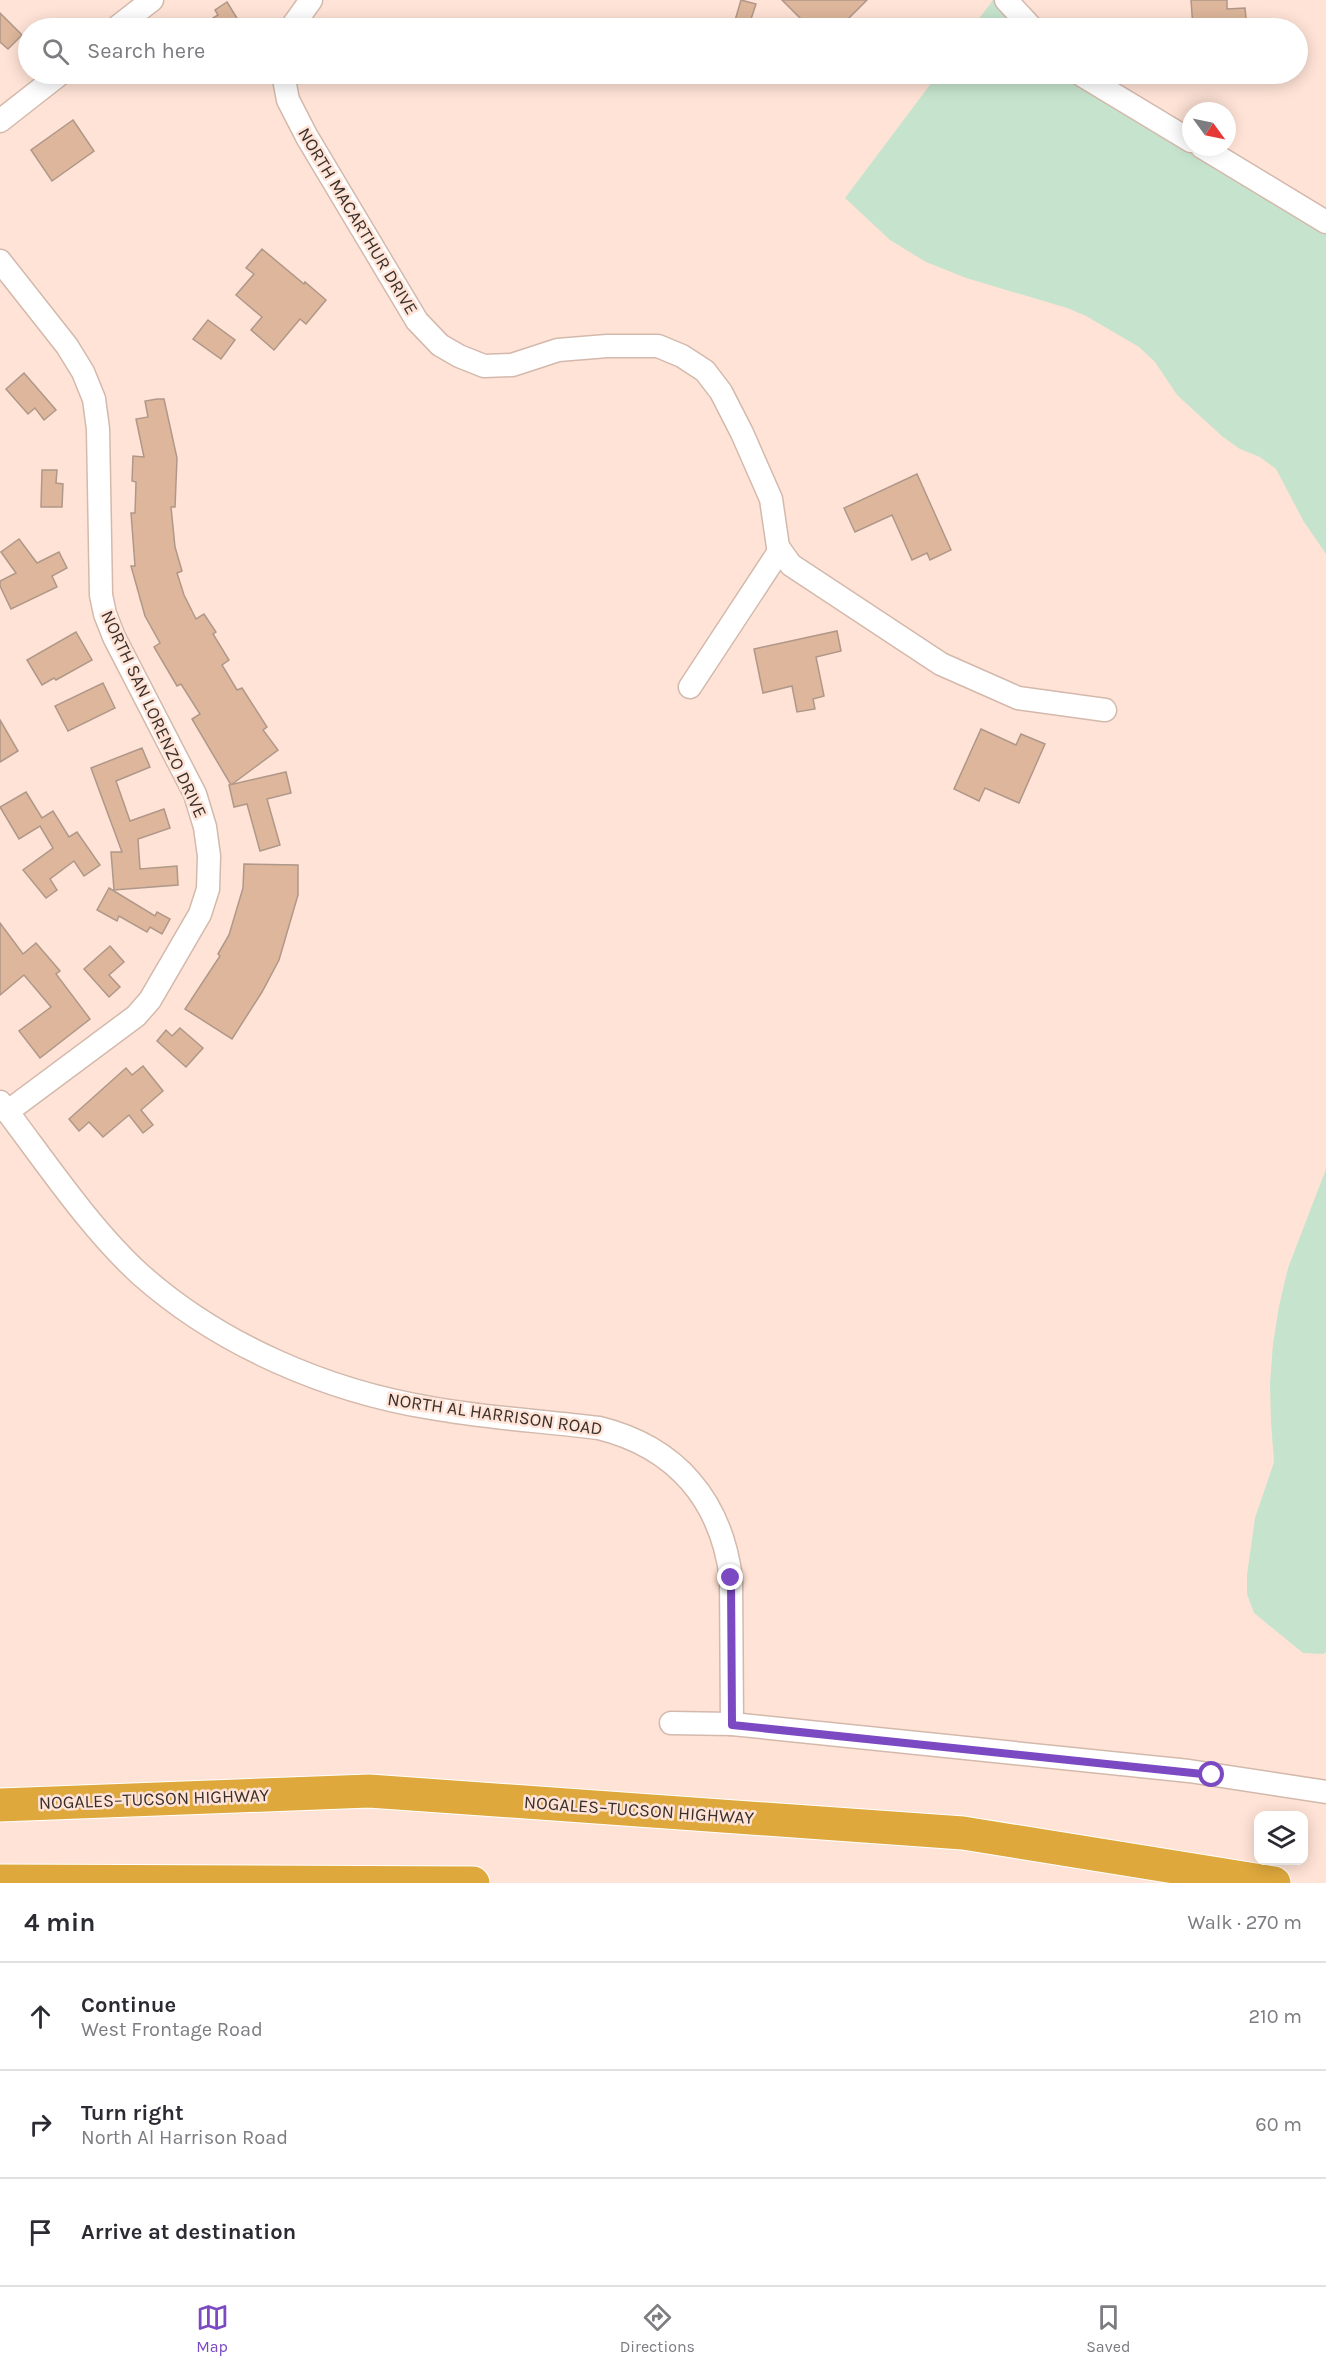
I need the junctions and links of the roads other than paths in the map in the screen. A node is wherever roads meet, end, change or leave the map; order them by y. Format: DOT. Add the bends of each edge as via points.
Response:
graph roads {
  1 [pos="152,0"];
  2 [pos="311,0"];
  3 [pos="1006,0"];
  4 [pos="129,18"];
  5 [pos="298,18"];
  6 [pos="1023,18"];
  7 [pos="47,84"];
  8 [pos="286,84"];
  9 [pos="1097,84"];
  10 [pos="0,121"];
  11 [pos="1182,136"];
  12 [pos="1217,156"];
  13 [pos="1326,222"];
  14 [pos="0,261"];
  15 [pos="780,550"];
  16 [pos="690,687"];
  17 [pos="1106,710"];
  18 [pos="4,1107"];
  19 [pos="671,1723"];
  20 [pos="732,1725"];
  21 [pos="1326,1792"];
  22 [pos="0,1804"];
  23 [pos="0,1881"];
  24 [pos="473,1883"];
  25 [pos="1274,1883"];
  1 -- 4 [label="street"];
  2 -- 5 [label="street"];
  3 -- 6 [label="street"];
  7 -- 10 [label="street"];
  8 -- 15 [label="street, NORTH MACARTHUR DRIVE" via="288,100 307,137 417,321 440,345 484,366 512,365 558,350 607,346 658,346 682,356 705,371 742,433 771,498"];
  9 -- 11 [label="street"];
  12 -- 13 [label="street"];
  14 -- 18 [label="street, NORTH SAN LORENZO DRIVE" via="67,346 94,399 101,596 105,614 195,794 209,856 208,889 200,914 150,1000 112,1035"];
  15 -- 16 [label="street"];
  15 -- 17 [label="street" via="791,565 941,664 1018,698"];
  18 -- 20 [label="street, NORTH AL HARRISON ROAD" via="98,1229 141,1275 203,1322 265,1356 392,1400 618,1432 669,1460 708,1504 726,1550 731,1578"];
  19 -- 20 [label="street"];
  20 -- 21 [label="street" via="1189,1771"];
  22 -- 25 [label="highway, NOGALES–TUCSON HIGHWAY" via="369,1791 963,1833"];
  23 -- 24 [label="highway"];
}
